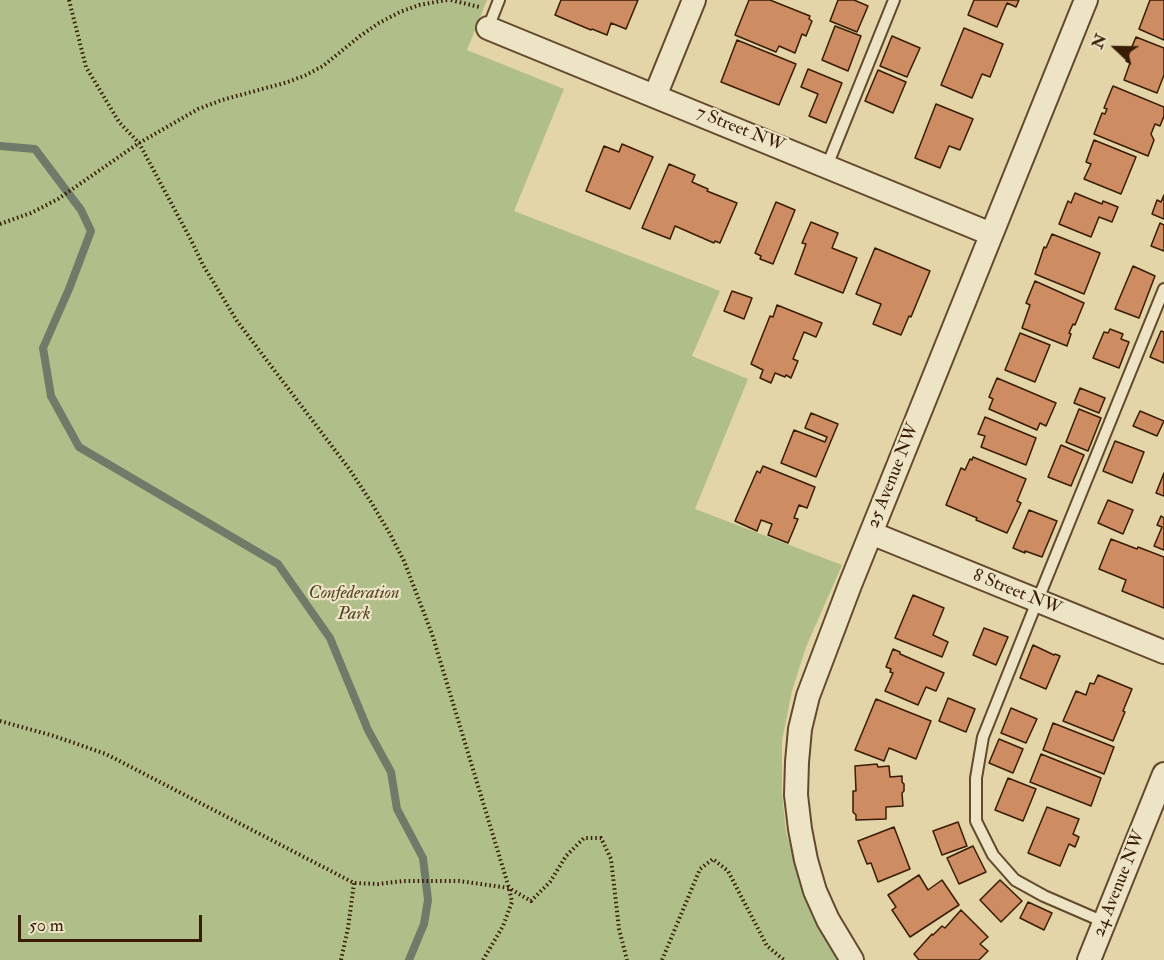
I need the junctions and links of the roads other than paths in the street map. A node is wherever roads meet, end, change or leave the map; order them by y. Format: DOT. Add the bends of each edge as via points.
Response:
graph roads {
  1 [pos="499,0"];
  2 [pos="694,0"];
  3 [pos="894,0"];
  4 [pos="1086,0"];
  5 [pos="491,20"];
  6 [pos="655,96"];
  7 [pos="827,166"];
  8 [pos="991,234"];
  9 [pos="1164,289"];
  10 [pos="871,533"];
  11 [pos="1037,601"];
  12 [pos="1164,652"];
  13 [pos="1164,774"];
  14 [pos="1104,922"];
  15 [pos="852,960"];
  16 [pos="1089,960"];
  1 -- 5 [label="lane"];
  2 -- 6 [label="street"];
  3 -- 7 [label="lane"];
  4 -- 8 [label="street, 25 Avenue NW"];
  5 -- 6 [label="street, 7 Street NW"];
  6 -- 7 [label="street, 7 Street NW"];
  7 -- 8 [label="street, 7 Street NW"];
  8 -- 10 [label="street, 25 Avenue NW"];
  9 -- 11 [label="lane"];
  10 -- 11 [label="street, 8 Street NW"];
  10 -- 15 [label="street, 25 Avenue NW" via="808,696 797,762 796,795 806,860 828,920"];
  11 -- 12 [label="street, 8 Street NW"];
  11 -- 14 [label="lane" via="983,737 976,778 976,821 993,855 1015,880"];
  13 -- 14 [label="street, 24 Avenue NW"];
  14 -- 16 [label="street, 24 Avenue NW"];
}
